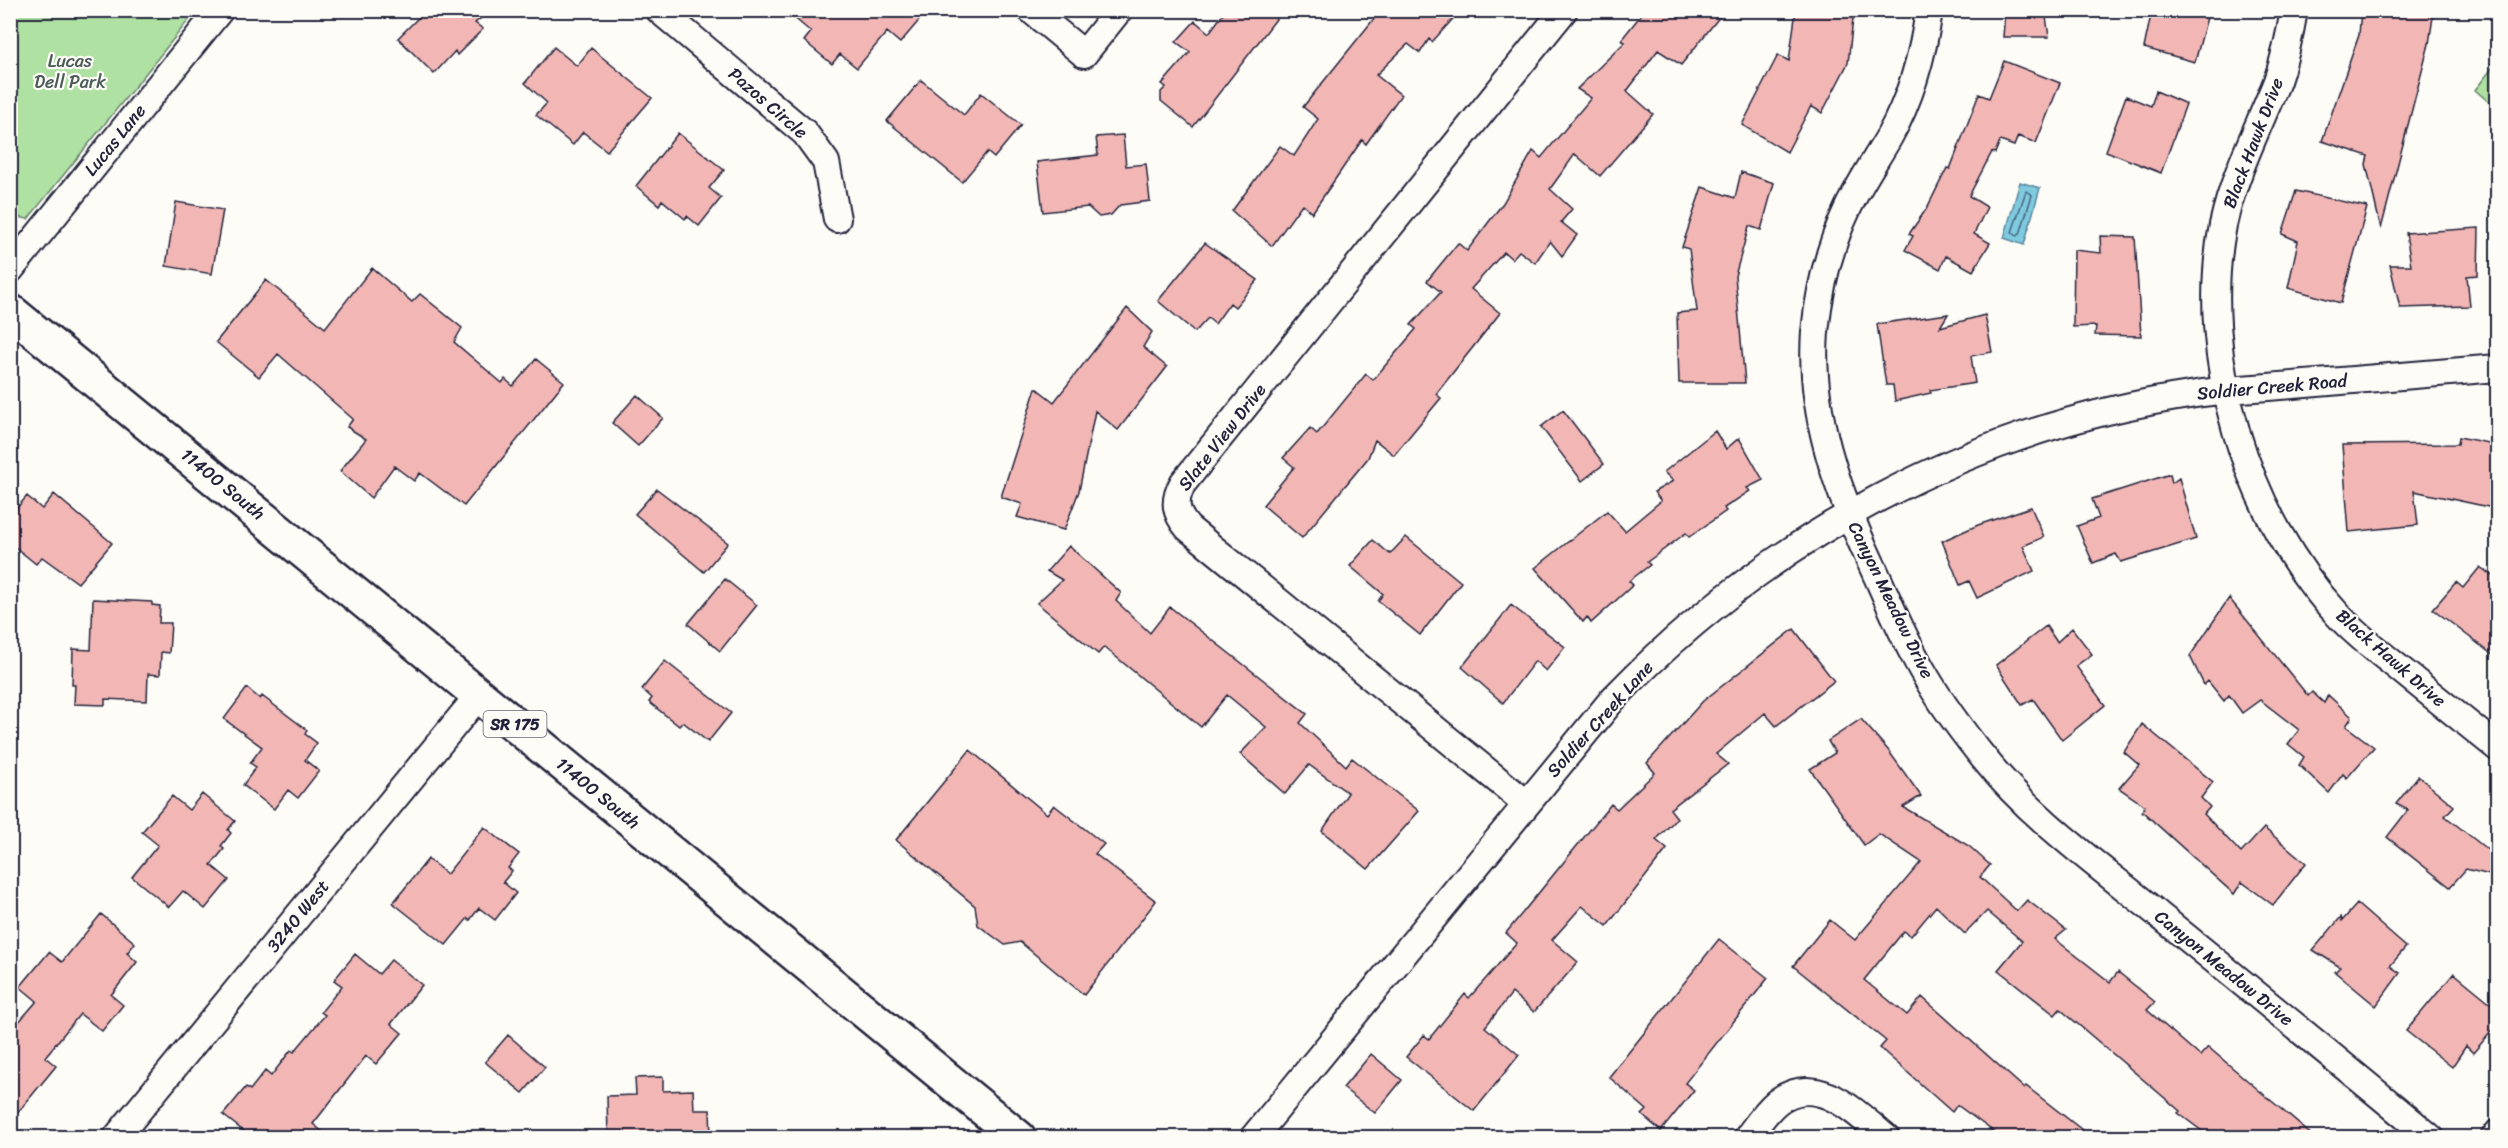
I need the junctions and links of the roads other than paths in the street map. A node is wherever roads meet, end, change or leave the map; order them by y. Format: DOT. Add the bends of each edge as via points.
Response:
graph roads {
  1 [pos="220,10"];
  2 [pos="659,10"];
  3 [pos="1031,10"];
  4 [pos="1119,10"];
  5 [pos="1564,10"];
  6 [pos="1929,10"];
  7 [pos="2294,10"];
  8 [pos="837,219"];
  9 [pos="10,270"];
  10 [pos="10,311"];
  11 [pos="2498,368"];
  12 [pos="2226,390"];
  13 [pos="2050,426"];
  14 [pos="1849,515"];
  15 [pos="479,695"];
  16 [pos="2498,748"];
  17 [pos="1526,803"];
  18 [pos="2498,1133"];
  19 [pos="116,1137"];
  20 [pos="1019,1137"];
  21 [pos="1252,1137"];
  22 [pos="1747,1137"];
  23 [pos="1886,1137"];
  24 [pos="2432,1137"];
  25 [pos="2494,1137"];
  1 -- 9 [label="street, Lucas Lane"];
  2 -- 8 [label="street, Pazos Circle" via="805,133 826,162"];
  3 -- 4 [label="street" via="1084,54"];
  5 -- 17 [label="street, Slate View Drive" via="1183,483 1176,507 1179,519 1188,528"];
  6 -- 14 [label="street, Canyon Meadow Drive" via="1913,84 1890,135 1846,213 1834,242 1819,302 1816,397"];
  7 -- 12 [label="street, Black Hawk Drive" via="2277,79 2242,161 2223,225 2217,313"];
  10 -- 15 [label="main road, 11400 South / SR 175"];
  11 -- 12 [label="street, Soldier Creek Road"];
  12 -- 13 [label="street, Soldier Creek Road" via="2131,405"];
  12 -- 16 [label="street, Black Hawk Drive" via="2257,490 2287,549 2314,588 2367,642"];
  13 -- 14 [label="street, Soldier Creek Lane" via="1962,458"];
  14 -- 17 [label="street, Soldier Creek Lane" via="1761,570 1684,630 1613,699"];
  14 -- 24 [label="street, Canyon Meadow Drive" via="1920,666 1959,726 2012,790 2074,846"];
  15 -- 19 [label="street, 3240 West"];
  15 -- 20 [label="main road, 11400 South / SR 175"];
  17 -- 21 [label="street, Soldier Creek Lane"];
  18 -- 25 [label="street"];
  22 -- 23 [label="street" via="1778,1101 1804,1092 1832,1096"];
}
